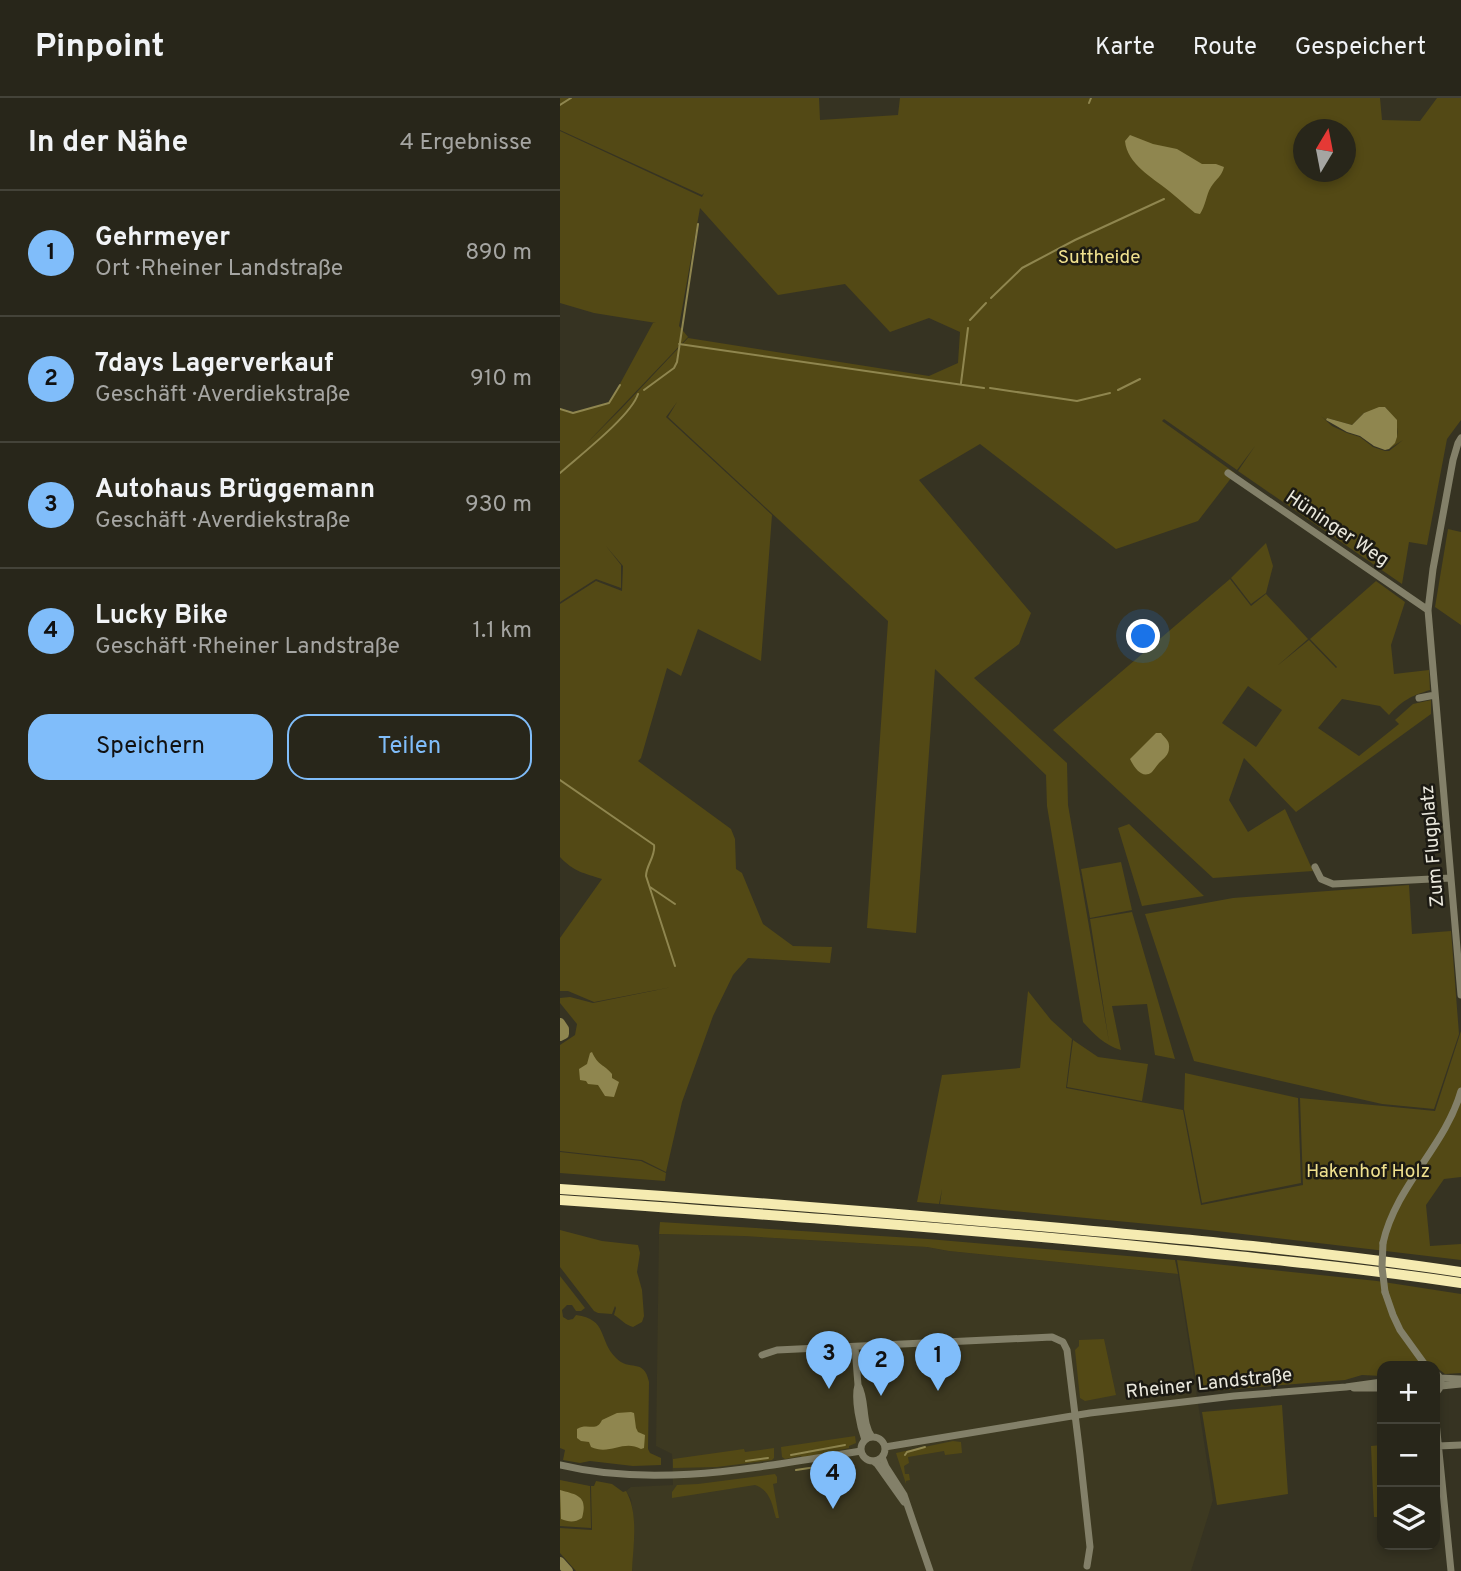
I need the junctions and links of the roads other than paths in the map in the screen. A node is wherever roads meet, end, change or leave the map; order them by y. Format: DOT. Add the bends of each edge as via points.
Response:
graph roads {
  1 [pos="1461,438"];
  2 [pos="1228,473"];
  3 [pos="1428,610"];
  4 [pos="1435,695"];
  5 [pos="1419,698"];
  6 [pos="1315,867"];
  7 [pos="1451,878"];
  8 [pos="1461,995"];
  9 [pos="1461,1091"];
  10 [pos="560,1189"];
  11 [pos="560,1200"];
  12 [pos="1461,1272"];
  13 [pos="1461,1283"];
  14 [pos="855,1346"];
  15 [pos="762,1355"];
  16 [pos="1422,1361"];
  17 [pos="1461,1379"];
  18 [pos="1440,1382"];
  19 [pos="1440,1382"];
  20 [pos="1377,1383"];
  21 [pos="1461,1384"];
  22 [pos="1346,1387"];
  23 [pos="1377,1388"];
  24 [pos="1075,1415"];
  25 [pos="869,1438"];
  26 [pos="1461,1445"];
  27 [pos="885,1447"];
  28 [pos="1440,1447"];
  29 [pos="861,1451"];
  30 [pos="882,1457"];
  31 [pos="873,1461"];
  32 [pos="560,1465"];
  33 [pos="1440,1466"];
  34 [pos="907,1506"];
  35 [pos="1087,1566"];
  36 [pos="930,1571"];
  37 [pos="1451,1571"];
  1 -- 3 [label="street, Zum Flugplatz" via="1453,460"];
  2 -- 3 [label="street, Hüninger Weg"];
  3 -- 4 [label="street, Zum Flugplatz"];
  4 -- 5 [label="street"];
  4 -- 7 [label="street, Zum Flugplatz"];
  6 -- 7 [label="street" via="1321,879 1333,884"];
  7 -- 8 [label="street, Zum Flugplatz"];
  9 -- 16 [label="street, bridge" via="1451,1119 1392,1214 1384,1243 1385,1292 1400,1330"];
  10 -- 12 [label="highway" via="1154,1236"];
  11 -- 13 [label="highway" via="1106,1242"];
  14 -- 15 [label="street" via="777,1350"];
  14 -- 24 [label="street" via="1057,1338 1067,1350"];
  14 -- 25 [label="street" via="860,1425"];
  17 -- 18 [label="street"];
  19 -- 21 [label="street"];
  20 -- 22 [label="street, Rheiner Landstraße"];
  22 -- 23 [label="street, Rheiner Landstraße"];
  22 -- 24 [label="street, Rheiner Landstraße"];
  24 -- 27 [label="street, Rheiner Landstraße"];
  24 -- 35 [label="street" via="1090,1547"];
  25 -- 27 [label="street" via="882,1441"];
  25 -- 29 [label="street"];
  26 -- 28 [label="street"];
  27 -- 30 [label="street"];
  29 -- 31 [label="street"];
  29 -- 32 [label="street" via="761,1468 646,1476"];
  30 -- 31 [label="street"];
  30 -- 34 [label="street"];
  31 -- 34 [label="street"];
  33 -- 37 [label="street"];
  34 -- 36 [label="street"];
}
